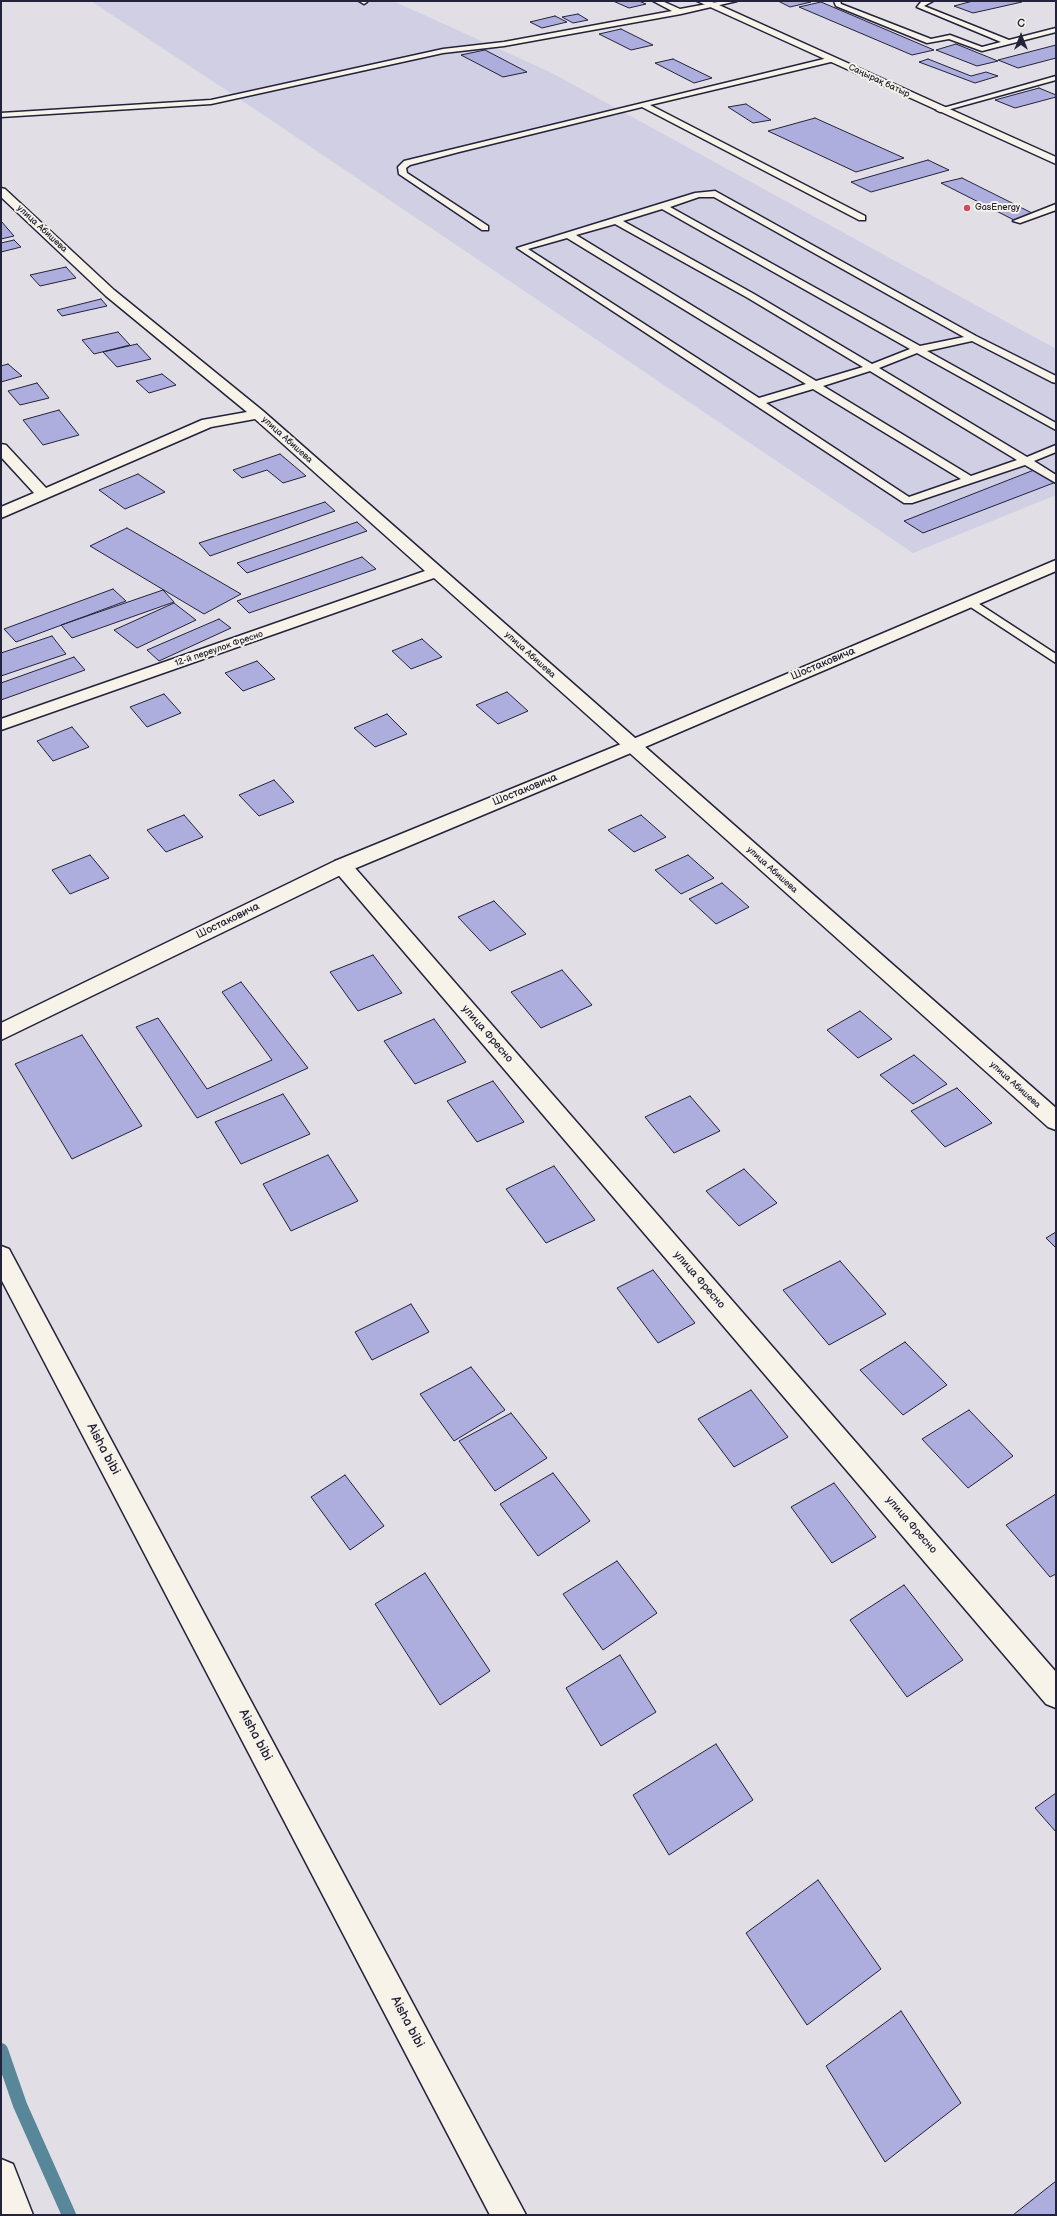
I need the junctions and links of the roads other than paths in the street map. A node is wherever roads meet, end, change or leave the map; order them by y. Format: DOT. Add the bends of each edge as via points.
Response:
graph roads {
  1 [pos="656,1"];
  2 [pos="702,1"];
  3 [pos="734,1"];
  4 [pos="837,1"];
  5 [pos="930,1"];
  6 [pos="713,6"];
  7 [pos="681,12"];
  8 [pos="1056,30"];
  9 [pos="1008,42"];
  10 [pos="832,59"];
  11 [pos="1056,78"];
  12 [pos="643,105"];
  13 [pos="940,110"];
  14 [pos="1,115"];
  15 [pos="1056,161"];
  16 [pos="1,192"];
  17 [pos="663,206"];
  18 [pos="1056,207"];
  19 [pos="862,218"];
  20 [pos="616,221"];
  21 [pos="1017,221"];
  22 [pos="485,228"];
  23 [pos="569,235"];
  24 [pos="973,338"];
  25 [pos="916,350"];
  26 [pos="871,368"];
  27 [pos="1056,380"];
  28 [pos="815,385"];
  29 [pos="758,402"];
  30 [pos="258,414"];
  31 [pos="1056,428"];
  32 [pos="1,448"];
  33 [pos="1056,448"];
  34 [pos="1026,461"];
  35 [pos="970,480"];
  36 [pos="1056,480"];
  37 [pos="43,494"];
  38 [pos="1,513"];
  39 [pos="1056,565"];
  40 [pos="436,572"];
  41 [pos="970,602"];
  42 [pos="1056,660"];
  43 [pos="1,725"];
  44 [pos="632,746"];
  45 [pos="342,866"];
  46 [pos="1,1032"];
  47 [pos="1056,1121"];
  48 [pos="1,1256"];
  49 [pos="1056,1694"];
  50 [pos="1,2176"];
  51 [pos="16,2215"];
  52 [pos="509,2215"];
  1 -- 7 [label="lane"];
  2 -- 6 [label="street, Саңырақ батыр"];
  3 -- 6 [label="lane"];
  4 -- 9 [label="lane" via="838,5 930,41 950,38 982,49"];
  5 -- 9 [label="lane" via="920,7"];
  6 -- 7 [label="lane"];
  6 -- 10 [label="street, Саңырақ батыр"];
  7 -- 14 [label="lane" via="504,44 443,51 211,102"];
  8 -- 9 [label="lane"];
  10 -- 12 [label="lane"];
  10 -- 13 [label="street, Саңырақ батыр"];
  11 -- 13 [label="lane"];
  12 -- 19 [label="lane"];
  12 -- 22 [label="lane" via="407,163 402,167 403,174"];
  13 -- 15 [label="street, Саңырақ батыр"];
  16 -- 30 [label="street, улица Абишева" via="110,293"];
  17 -- 20 [label="lane"];
  17 -- 24 [label="lane" via="698,195 715,194"];
  17 -- 25 [label="lane"];
  18 -- 21 [label="lane"];
  20 -- 23 [label="lane"];
  20 -- 26 [label="lane" via="751,296"];
  23 -- 28 [label="lane"];
  23 -- 29 [label="lane" via="521,248"];
  24 -- 25 [label="lane"];
  24 -- 27 [label="lane"];
  25 -- 26 [label="lane"];
  25 -- 31 [label="lane"];
  26 -- 28 [label="lane"];
  26 -- 34 [label="lane"];
  28 -- 29 [label="lane"];
  28 -- 35 [label="lane"];
  29 -- 35 [label="lane" via="908,501"];
  30 -- 37 [label="street" via="207,423"];
  30 -- 40 [label="street, улица Абишева"];
  32 -- 37 [label="street"];
  33 -- 34 [label="lane"];
  34 -- 35 [label="lane"];
  34 -- 36 [label="lane"];
  37 -- 38 [label="street"];
  39 -- 41 [label="street, Шостаковича"];
  40 -- 43 [label="street, 12-й переулок Фресно"];
  40 -- 44 [label="street, улица Абишева"];
  41 -- 42 [label="lane"];
  41 -- 44 [label="street, Шостаковича"];
  44 -- 45 [label="street, Шостаковича"];
  44 -- 47 [label="street, улица Абишева"];
  45 -- 46 [label="street, Шостаковича"];
  45 -- 49 [label="street, улица Фресно"];
  48 -- 52 [label="street, Aisha bibi"];
  50 -- 51 [label="street"];
}
